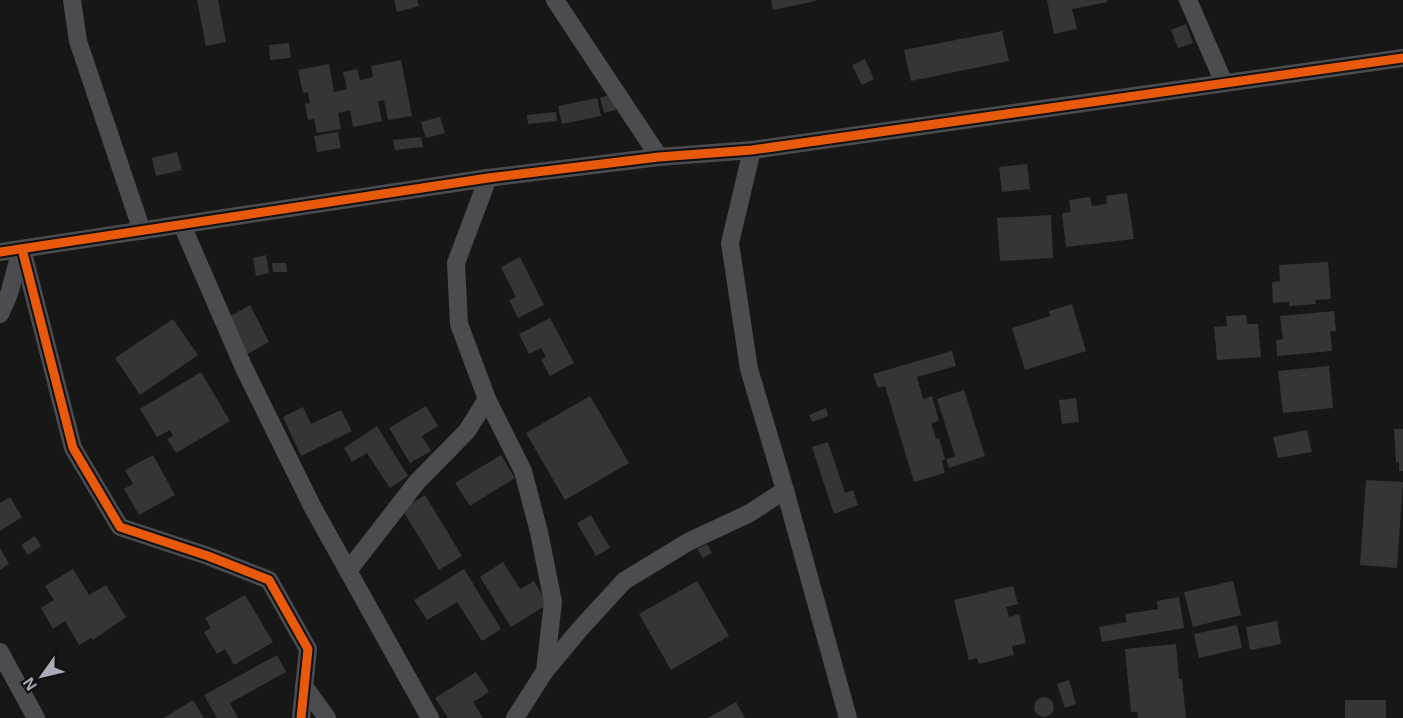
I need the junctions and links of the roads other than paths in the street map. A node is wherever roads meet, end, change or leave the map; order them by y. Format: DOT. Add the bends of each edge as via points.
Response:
graph roads {
  1 [pos="72,0"];
  2 [pos="555,0"];
  3 [pos="1188,0"];
  4 [pos="1403,58"];
  5 [pos="1224,83"];
  6 [pos="752,150"];
  7 [pos="659,157"];
  8 [pos="488,178"];
  9 [pos="182,225"];
  10 [pos="142,231"];
  11 [pos="22,249"];
  12 [pos="0,252"];
  13 [pos="0,314"];
  14 [pos="487,399"];
  15 [pos="784,490"];
  16 [pos="348,571"];
  17 [pos="0,652"];
  18 [pos="545,671"];
  19 [pos="304,686"];
  20 [pos="36,718"];
  21 [pos="301,718"];
  22 [pos="327,718"];
  23 [pos="430,718"];
  24 [pos="515,718"];
  25 [pos="848,718"];
  1 -- 10 [label="street" via="78,41"];
  2 -- 7 [label="street"];
  3 -- 5 [label="street"];
  4 -- 5 [label="street"];
  5 -- 6 [label="street"];
  6 -- 7 [label="street"];
  6 -- 15 [label="street" via="730,243 748,369"];
  7 -- 8 [label="street"];
  8 -- 9 [label="street"];
  8 -- 14 [label="street" via="456,263 459,324"];
  9 -- 10 [label="street"];
  9 -- 16 [label="street" via="244,368"];
  10 -- 11 [label="street"];
  11 -- 12 [label="street"];
  11 -- 13 [label="street"];
  11 -- 19 [label="street" via="73,448 120,527 269,580 308,649"];
  14 -- 16 [label="street" via="467,431 417,482"];
  14 -- 18 [label="street" via="523,471 539,532 553,602"];
  15 -- 18 [label="street" via="750,513 688,542 624,581"];
  15 -- 25 [label="street"];
  16 -- 23 [label="street"];
  17 -- 20 [label="street"];
  18 -- 24 [label="street"];
  19 -- 21 [label="street"];
  19 -- 22 [label="street"];
}
